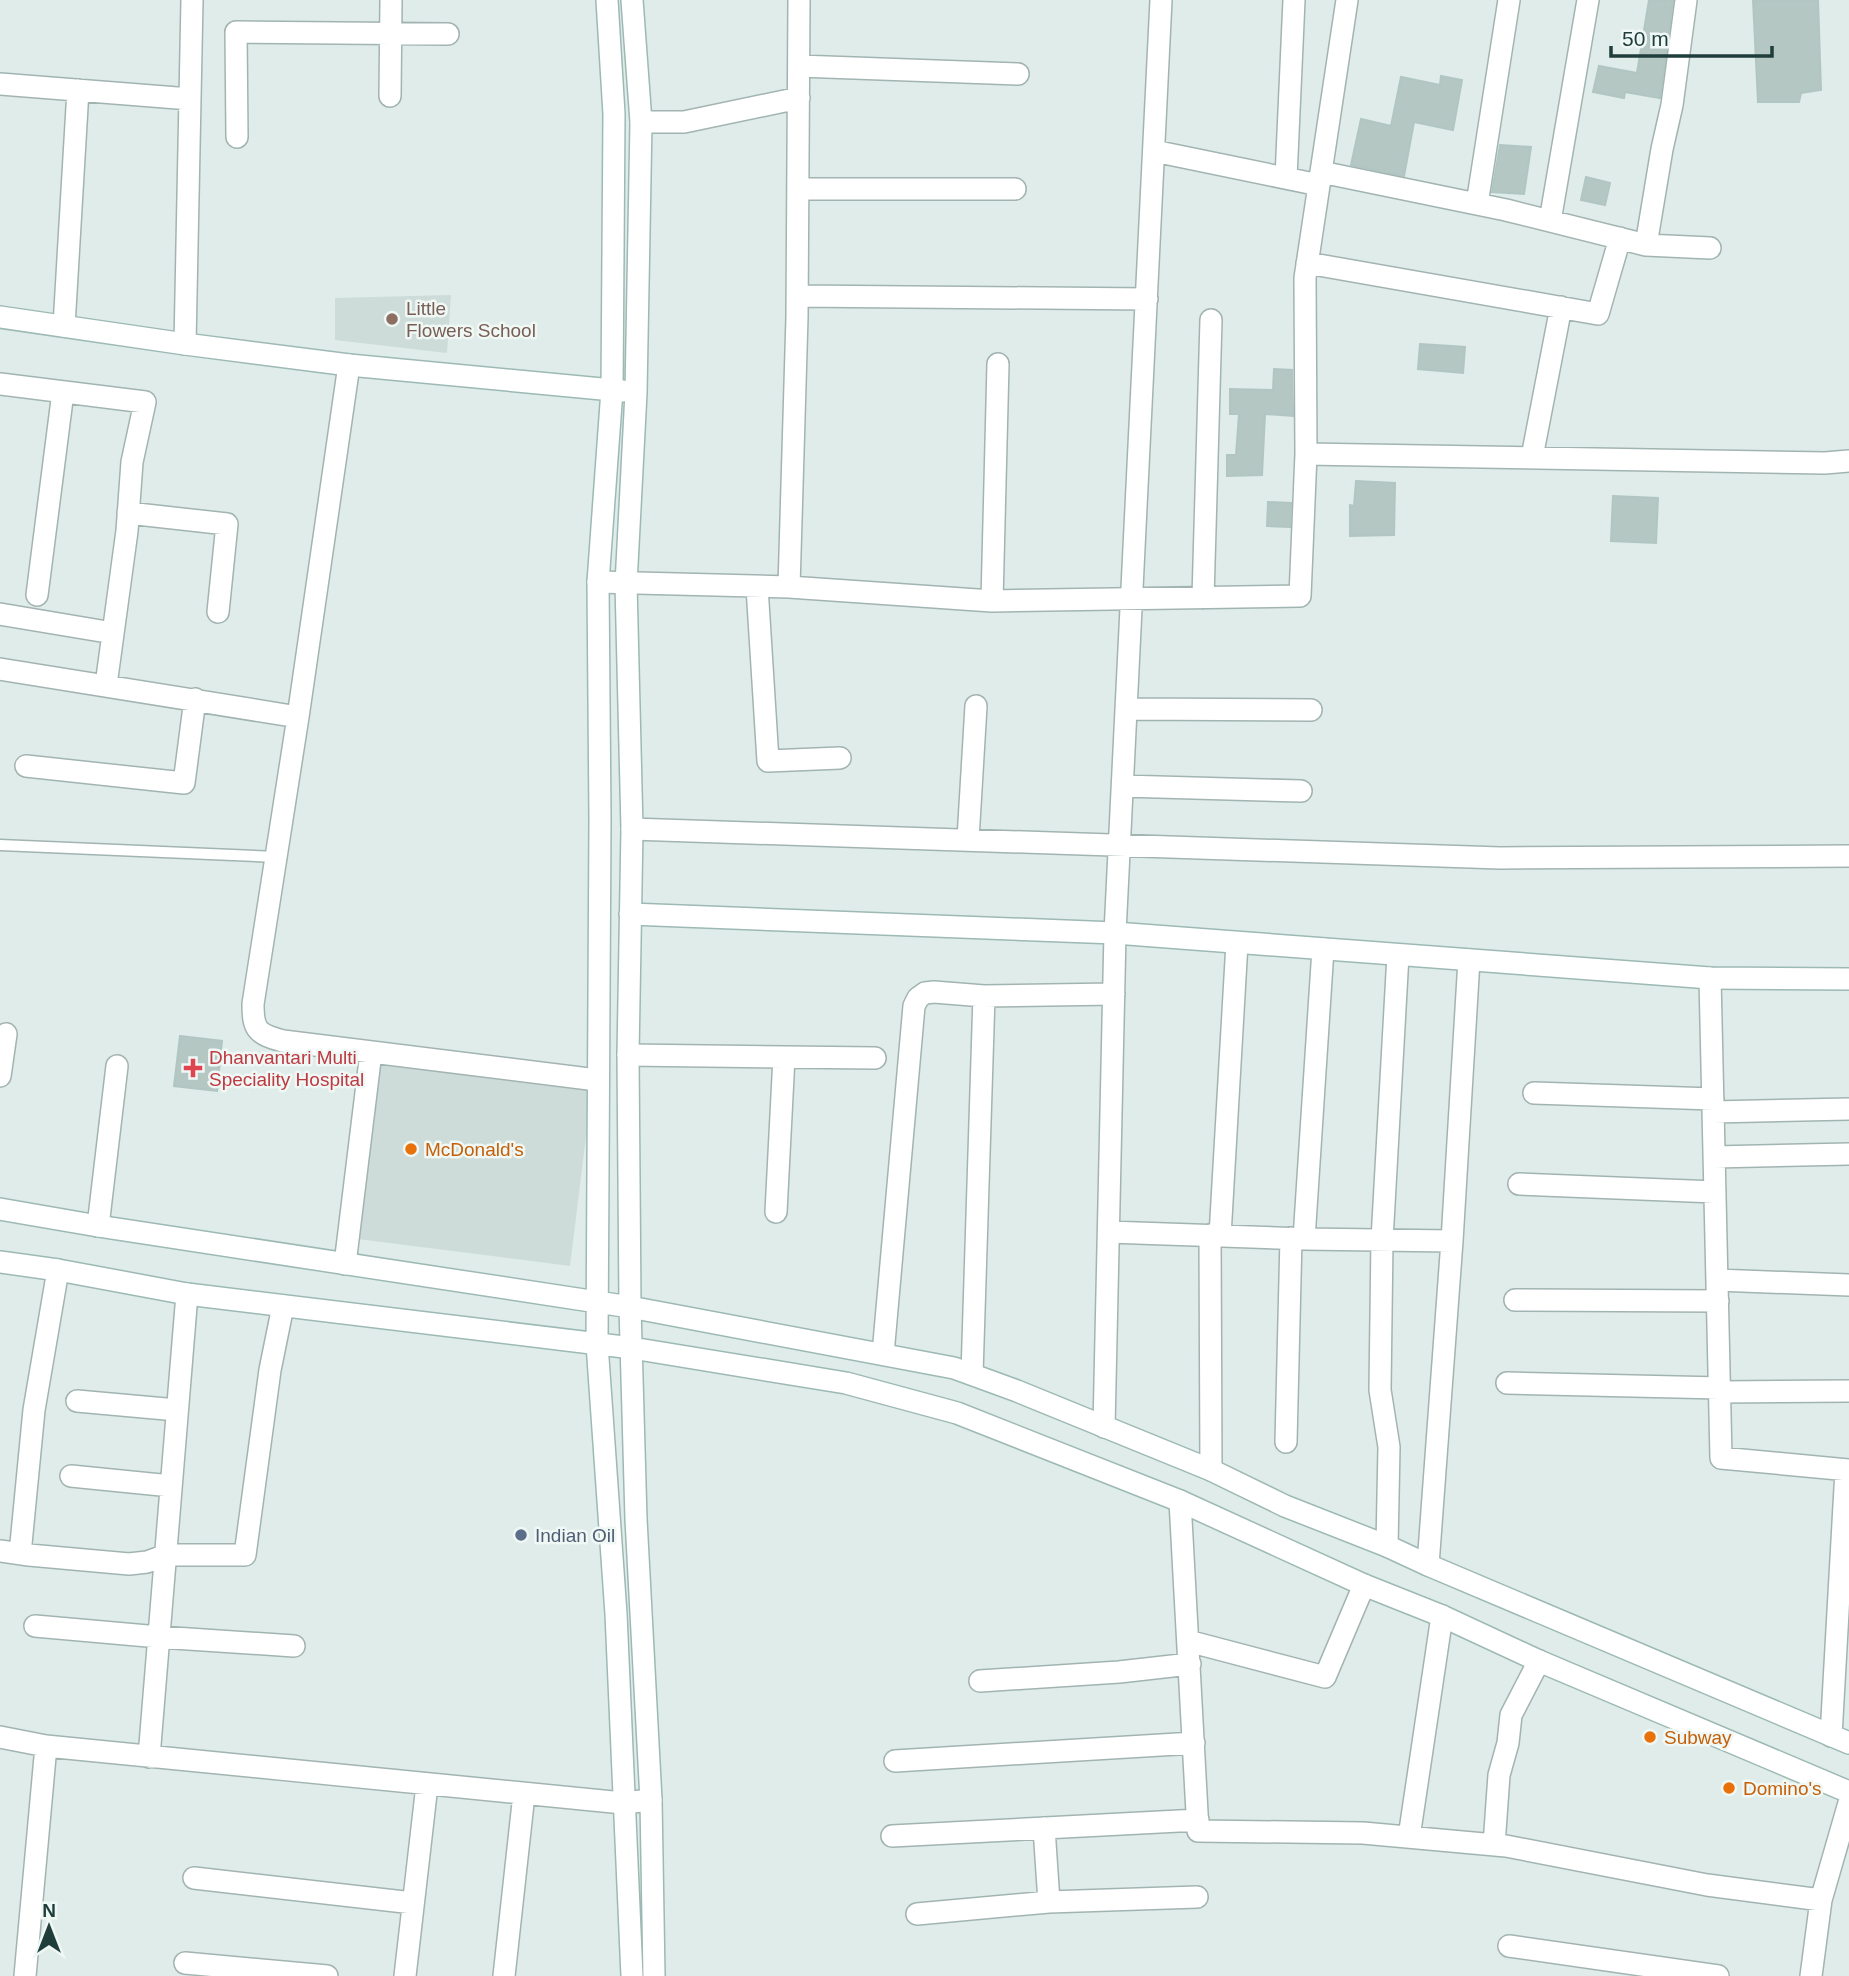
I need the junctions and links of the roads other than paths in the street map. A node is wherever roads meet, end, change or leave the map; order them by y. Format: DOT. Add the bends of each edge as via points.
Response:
graph roads {
  1 [pos="192,0"];
  2 [pos="391,0"];
  3 [pos="607,0"];
  4 [pos="632,0"];
  5 [pos="799,0"];
  6 [pos="1161,0"];
  7 [pos="1294,0"];
  8 [pos="1347,0"];
  9 [pos="1509,0"];
  10 [pos="1588,0"];
  11 [pos="1686,0"];
  12 [pos="391,33"];
  13 [pos="448,34"];
  14 [pos="799,65"];
  15 [pos="1018,74"];
  16 [pos="0,84"];
  17 [pos="78,90"];
  18 [pos="390,96"];
  19 [pos="799,98"];
  20 [pos="190,99"];
  21 [pos="641,122"];
  22 [pos="237,137"];
  23 [pos="1154,151"];
  24 [pos="1286,178"];
  25 [pos="1320,178"];
  26 [pos="798,189"];
  27 [pos="1015,189"];
  28 [pos="1476,204"];
  29 [pos="1550,221"];
  30 [pos="1620,238"];
  31 [pos="1646,245"];
  32 [pos="1710,248"];
  33 [pos="1307,263"];
  34 [pos="798,296"];
  35 [pos="1147,299"];
  36 [pos="1561,307"];
  37 [pos="0,317"];
  38 [pos="1211,320"];
  39 [pos="64,326"];
  40 [pos="185,344"];
  41 [pos="998,364"];
  42 [pos="349,365"];
  43 [pos="0,384"];
  44 [pos="612,390"];
  45 [pos="63,392"];
  46 [pos="636,393"];
  47 [pos="1306,453"];
  48 [pos="1532,457"];
  49 [pos="1849,461"];
  50 [pos="128,513"];
  51 [pos="598,582"];
  52 [pos="626,584"];
  53 [pos="757,587"];
  54 [pos="789,587"];
  55 [pos="37,595"];
  56 [pos="1203,598"];
  57 [pos="1133,599"];
  58 [pos="992,601"];
  59 [pos="218,612"];
  60 [pos="0,614"];
  61 [pos="113,633"];
  62 [pos="0,669"];
  63 [pos="106,685"];
  64 [pos="195,699"];
  65 [pos="976,705"];
  66 [pos="1127,709"];
  67 [pos="1311,710"];
  68 [pos="299,717"];
  69 [pos="840,758"];
  70 [pos="26,766"];
  71 [pos="1123,786"];
  72 [pos="1301,791"];
  73 [pos="632,829"];
  74 [pos="968,839"];
  75 [pos="1120,844"];
  76 [pos="0,845"];
  77 [pos="1849,856"];
  78 [pos="277,857"];
  79 [pos="630,914"];
  80 [pos="1115,933"];
  81 [pos="1237,943"];
  82 [pos="1323,949"];
  83 [pos="1398,955"];
  84 [pos="1469,960"];
  85 [pos="1710,978"];
  86 [pos="1849,979"];
  87 [pos="1114,994"];
  88 [pos="984,996"];
  89 [pos="6,1034"];
  90 [pos="371,1052"];
  91 [pos="628,1055"];
  92 [pos="784,1057"];
  93 [pos="875,1058"];
  94 [pos="117,1066"];
  95 [pos="0,1076"];
  96 [pos="597,1080"];
  97 [pos="1534,1093"];
  98 [pos="1713,1106"];
  99 [pos="1849,1109"];
  100 [pos="1849,1154"];
  101 [pos="1714,1157"];
  102 [pos="1519,1184"];
  103 [pos="1715,1192"];
  104 [pos="0,1209"];
  105 [pos="776,1212"];
  106 [pos="98,1226"];
  107 [pos="1109,1232"];
  108 [pos="1215,1236"];
  109 [pos="1298,1238"];
  110 [pos="1382,1240"];
  111 [pos="1452,1241"];
  112 [pos="0,1262"];
  113 [pos="345,1264"];
  114 [pos="58,1270"];
  115 [pos="1849,1285"];
  116 [pos="1717,1290"];
  117 [pos="187,1294"];
  118 [pos="1515,1300"];
  119 [pos="597,1302"];
  120 [pos="283,1306"];
  121 [pos="630,1307"];
  122 [pos="597,1344"];
  123 [pos="632,1348"];
  124 [pos="883,1354"];
  125 [pos="972,1374"];
  126 [pos="1507,1382"];
  127 [pos="1720,1390"];
  128 [pos="1849,1391"];
  129 [pos="77,1401"];
  130 [pos="177,1410"];
  131 [pos="1104,1427"];
  132 [pos="1286,1442"];
  133 [pos="1210,1470"];
  134 [pos="1848,1470"];
  135 [pos="71,1476"];
  136 [pos="171,1486"];
  137 [pos="1180,1501"];
  138 [pos="1387,1546"];
  139 [pos="10,1553"];
  140 [pos="166,1555"];
  141 [pos="1429,1565"];
  142 [pos="1364,1585"];
  143 [pos="1442,1616"];
  144 [pos="36,1626"];
  145 [pos="159,1637"];
  146 [pos="1188,1641"];
  147 [pos="293,1646"];
  148 [pos="1539,1661"];
  149 [pos="1190,1664"];
  150 [pos="980,1681"];
  151 [pos="0,1737"];
  152 [pos="1840,1739"];
  153 [pos="1194,1743"];
  154 [pos="46,1746"];
  155 [pos="149,1757"];
  156 [pos="895,1760"];
  157 [pos="427,1785"];
  158 [pos="1849,1792"];
  159 [pos="524,1794"];
  160 [pos="651,1800"];
  161 [pos="624,1803"];
  162 [pos="1849,1803"];
  163 [pos="1198,1820"];
  164 [pos="1044,1828"];
  165 [pos="892,1836"];
  166 [pos="1409,1837"];
  167 [pos="1494,1845"];
  168 [pos="194,1878"];
  169 [pos="1197,1897"];
  170 [pos="1821,1900"];
  171 [pos="1049,1902"];
  172 [pos="413,1903"];
  173 [pos="917,1914"];
  174 [pos="1509,1946"];
  175 [pos="185,1963"];
  176 [pos="24,1976"];
  177 [pos="327,1976"];
  178 [pos="405,1976"];
  179 [pos="504,1976"];
  180 [pos="632,1976"];
  181 [pos="654,1976"];
  182 [pos="1718,1976"];
  183 [pos="1811,1976"];
  1 -- 20 [label="street"];
  2 -- 12 [label="street"];
  3 -- 44 [label="street" via="614,114"];
  4 -- 21 [label="street"];
  5 -- 14 [label="street"];
  6 -- 23 [label="street"];
  7 -- 24 [label="street"];
  8 -- 25 [label="street"];
  9 -- 28 [label="street"];
  10 -- 29 [label="street"];
  11 -- 31 [label="street"];
  12 -- 13 [label="street"];
  12 -- 18 [label="street"];
  12 -- 22 [label="street" via="236,32"];
  14 -- 15 [label="street"];
  14 -- 19 [label="street"];
  16 -- 17 [label="street"];
  17 -- 20 [label="street"];
  17 -- 39 [label="street"];
  19 -- 21 [label="street" via="684,122"];
  19 -- 26 [label="street"];
  20 -- 40 [label="street"];
  21 -- 46 [label="street"];
  23 -- 24 [label="street"];
  23 -- 35 [label="street"];
  24 -- 25 [label="street"];
  25 -- 28 [label="street"];
  25 -- 33 [label="street"];
  26 -- 27 [label="street"];
  26 -- 34 [label="street"];
  28 -- 29 [label="street"];
  29 -- 30 [label="street"];
  30 -- 31 [label="street"];
  30 -- 36 [label="street" via="1598,314"];
  31 -- 32 [label="street"];
  33 -- 36 [label="street"];
  33 -- 47 [label="street"];
  34 -- 35 [label="street"];
  34 -- 54 [label="street"];
  35 -- 57 [label="street"];
  36 -- 48 [label="street"];
  37 -- 39 [label="street"];
  38 -- 56 [label="street"];
  39 -- 40 [label="street"];
  40 -- 42 [label="street"];
  41 -- 58 [label="street"];
  42 -- 44 [label="street"];
  42 -- 68 [label="street"];
  43 -- 45 [label="street"];
  44 -- 46 [label="street"];
  44 -- 51 [label="street"];
  45 -- 50 [label="street" via="145,402 132,462"];
  45 -- 55 [label="street"];
  46 -- 52 [label="street"];
  47 -- 48 [label="street"];
  47 -- 56 [label="street" via="1300,596"];
  48 -- 49 [label="street"];
  50 -- 59 [label="street" via="227,524"];
  50 -- 61 [label="street"];
  51 -- 52 [label="street"];
  51 -- 96 [label="street"];
  52 -- 53 [label="street"];
  52 -- 73 [label="street"];
  53 -- 54 [label="street"];
  53 -- 69 [label="street" via="768,761"];
  54 -- 58 [label="street"];
  56 -- 57 [label="street"];
  57 -- 58 [label="street"];
  57 -- 66 [label="street"];
  60 -- 61 [label="street"];
  61 -- 63 [label="street"];
  62 -- 63 [label="street"];
  63 -- 64 [label="street"];
  64 -- 68 [label="street"];
  64 -- 70 [label="street" via="184,783"];
  65 -- 74 [label="street"];
  66 -- 67 [label="street"];
  66 -- 71 [label="street"];
  68 -- 78 [label="street"];
  71 -- 72 [label="street"];
  71 -- 75 [label="street"];
  73 -- 74 [label="street"];
  73 -- 79 [label="street"];
  74 -- 75 [label="street"];
  75 -- 77 [label="street" via="1500,858"];
  75 -- 80 [label="street"];
  76 -- 78 [label="lane"];
  78 -- 90 [label="street" via="253,1004 257,1030 283,1041"];
  79 -- 80 [label="street"];
  79 -- 91 [label="street"];
  80 -- 81 [label="street"];
  80 -- 87 [label="street"];
  81 -- 82 [label="street"];
  81 -- 108 [label="street"];
  82 -- 83 [label="street"];
  82 -- 109 [label="street"];
  83 -- 84 [label="street"];
  83 -- 110 [label="street"];
  84 -- 85 [label="street"];
  84 -- 111 [label="street"];
  85 -- 86 [label="street"];
  85 -- 98 [label="street"];
  87 -- 88 [label="street"];
  87 -- 107 [label="street"];
  88 -- 124 [label="street" via="925,993 914,1006"];
  88 -- 125 [label="street"];
  89 -- 95 [label="street"];
  90 -- 96 [label="street"];
  90 -- 113 [label="street"];
  91 -- 92 [label="street"];
  91 -- 121 [label="street"];
  92 -- 93 [label="street"];
  92 -- 105 [label="street"];
  94 -- 106 [label="street"];
  96 -- 119 [label="street"];
  97 -- 98 [label="street"];
  98 -- 99 [label="street"];
  98 -- 101 [label="street"];
  100 -- 101 [label="street"];
  101 -- 103 [label="street"];
  102 -- 103 [label="street"];
  103 -- 116 [label="street"];
  104 -- 106 [label="street"];
  106 -- 113 [label="street"];
  107 -- 108 [label="street"];
  107 -- 131 [label="street"];
  108 -- 109 [label="street"];
  108 -- 133 [label="street"];
  109 -- 110 [label="street"];
  109 -- 132 [label="street"];
  110 -- 111 [label="street"];
  110 -- 138 [label="street" via="1380,1390 1389,1447"];
  111 -- 141 [label="street"];
  112 -- 114 [label="street"];
  113 -- 119 [label="street"];
  114 -- 117 [label="street"];
  114 -- 139 [label="street"];
  115 -- 116 [label="street"];
  116 -- 118 [label="street"];
  116 -- 127 [label="street"];
  117 -- 120 [label="street"];
  117 -- 130 [label="street"];
  119 -- 121 [label="street"];
  119 -- 122 [label="street"];
  120 -- 122 [label="street"];
  120 -- 140 [label="street" via="245,1555"];
  121 -- 123 [label="street"];
  121 -- 124 [label="street"];
  122 -- 123 [label="street"];
  122 -- 161 [label="street"];
  123 -- 137 [label="street" via="846,1383 957,1413"];
  123 -- 160 [label="street"];
  124 -- 125 [label="street"];
  125 -- 131 [label="street"];
  126 -- 127 [label="street"];
  127 -- 128 [label="street"];
  127 -- 134 [label="street" via="1721,1458"];
  129 -- 130 [label="street"];
  130 -- 136 [label="street"];
  131 -- 133 [label="street"];
  133 -- 138 [label="street"];
  134 -- 152 [label="street"];
  135 -- 136 [label="street"];
  136 -- 140 [label="street"];
  137 -- 142 [label="street"];
  137 -- 146 [label="street"];
  138 -- 141 [label="street"];
  139 -- 140 [label="street" via="129,1564"];
  140 -- 145 [label="street"];
  141 -- 152 [label="street"];
  142 -- 143 [label="street"];
  142 -- 146 [label="street" via="1325,1677"];
  143 -- 148 [label="street"];
  143 -- 166 [label="street"];
  144 -- 145 [label="street"];
  145 -- 147 [label="street"];
  145 -- 155 [label="street"];
  146 -- 149 [label="street"];
  148 -- 158 [label="street"];
  148 -- 167 [label="street" via="1511,1715 1499,1775"];
  149 -- 150 [label="street"];
  149 -- 153 [label="street"];
  151 -- 154 [label="street"];
  153 -- 156 [label="street"];
  153 -- 163 [label="street"];
  154 -- 155 [label="street"];
  154 -- 176 [label="street"];
  155 -- 157 [label="street"];
  157 -- 159 [label="street"];
  157 -- 172 [label="street"];
  159 -- 161 [label="street"];
  159 -- 179 [label="street"];
  160 -- 161 [label="street"];
  160 -- 181 [label="street"];
  161 -- 180 [label="street"];
  162 -- 170 [label="street"];
  163 -- 164 [label="street"];
  163 -- 166 [label="street" via="1198,1831"];
  164 -- 165 [label="street"];
  164 -- 171 [label="street"];
  166 -- 167 [label="street"];
  167 -- 170 [label="street" via="1707,1885"];
  168 -- 172 [label="street"];
  169 -- 171 [label="street"];
  170 -- 183 [label="street"];
  171 -- 173 [label="street"];
  172 -- 178 [label="street"];
  174 -- 182 [label="street"];
  175 -- 177 [label="street"];
}
